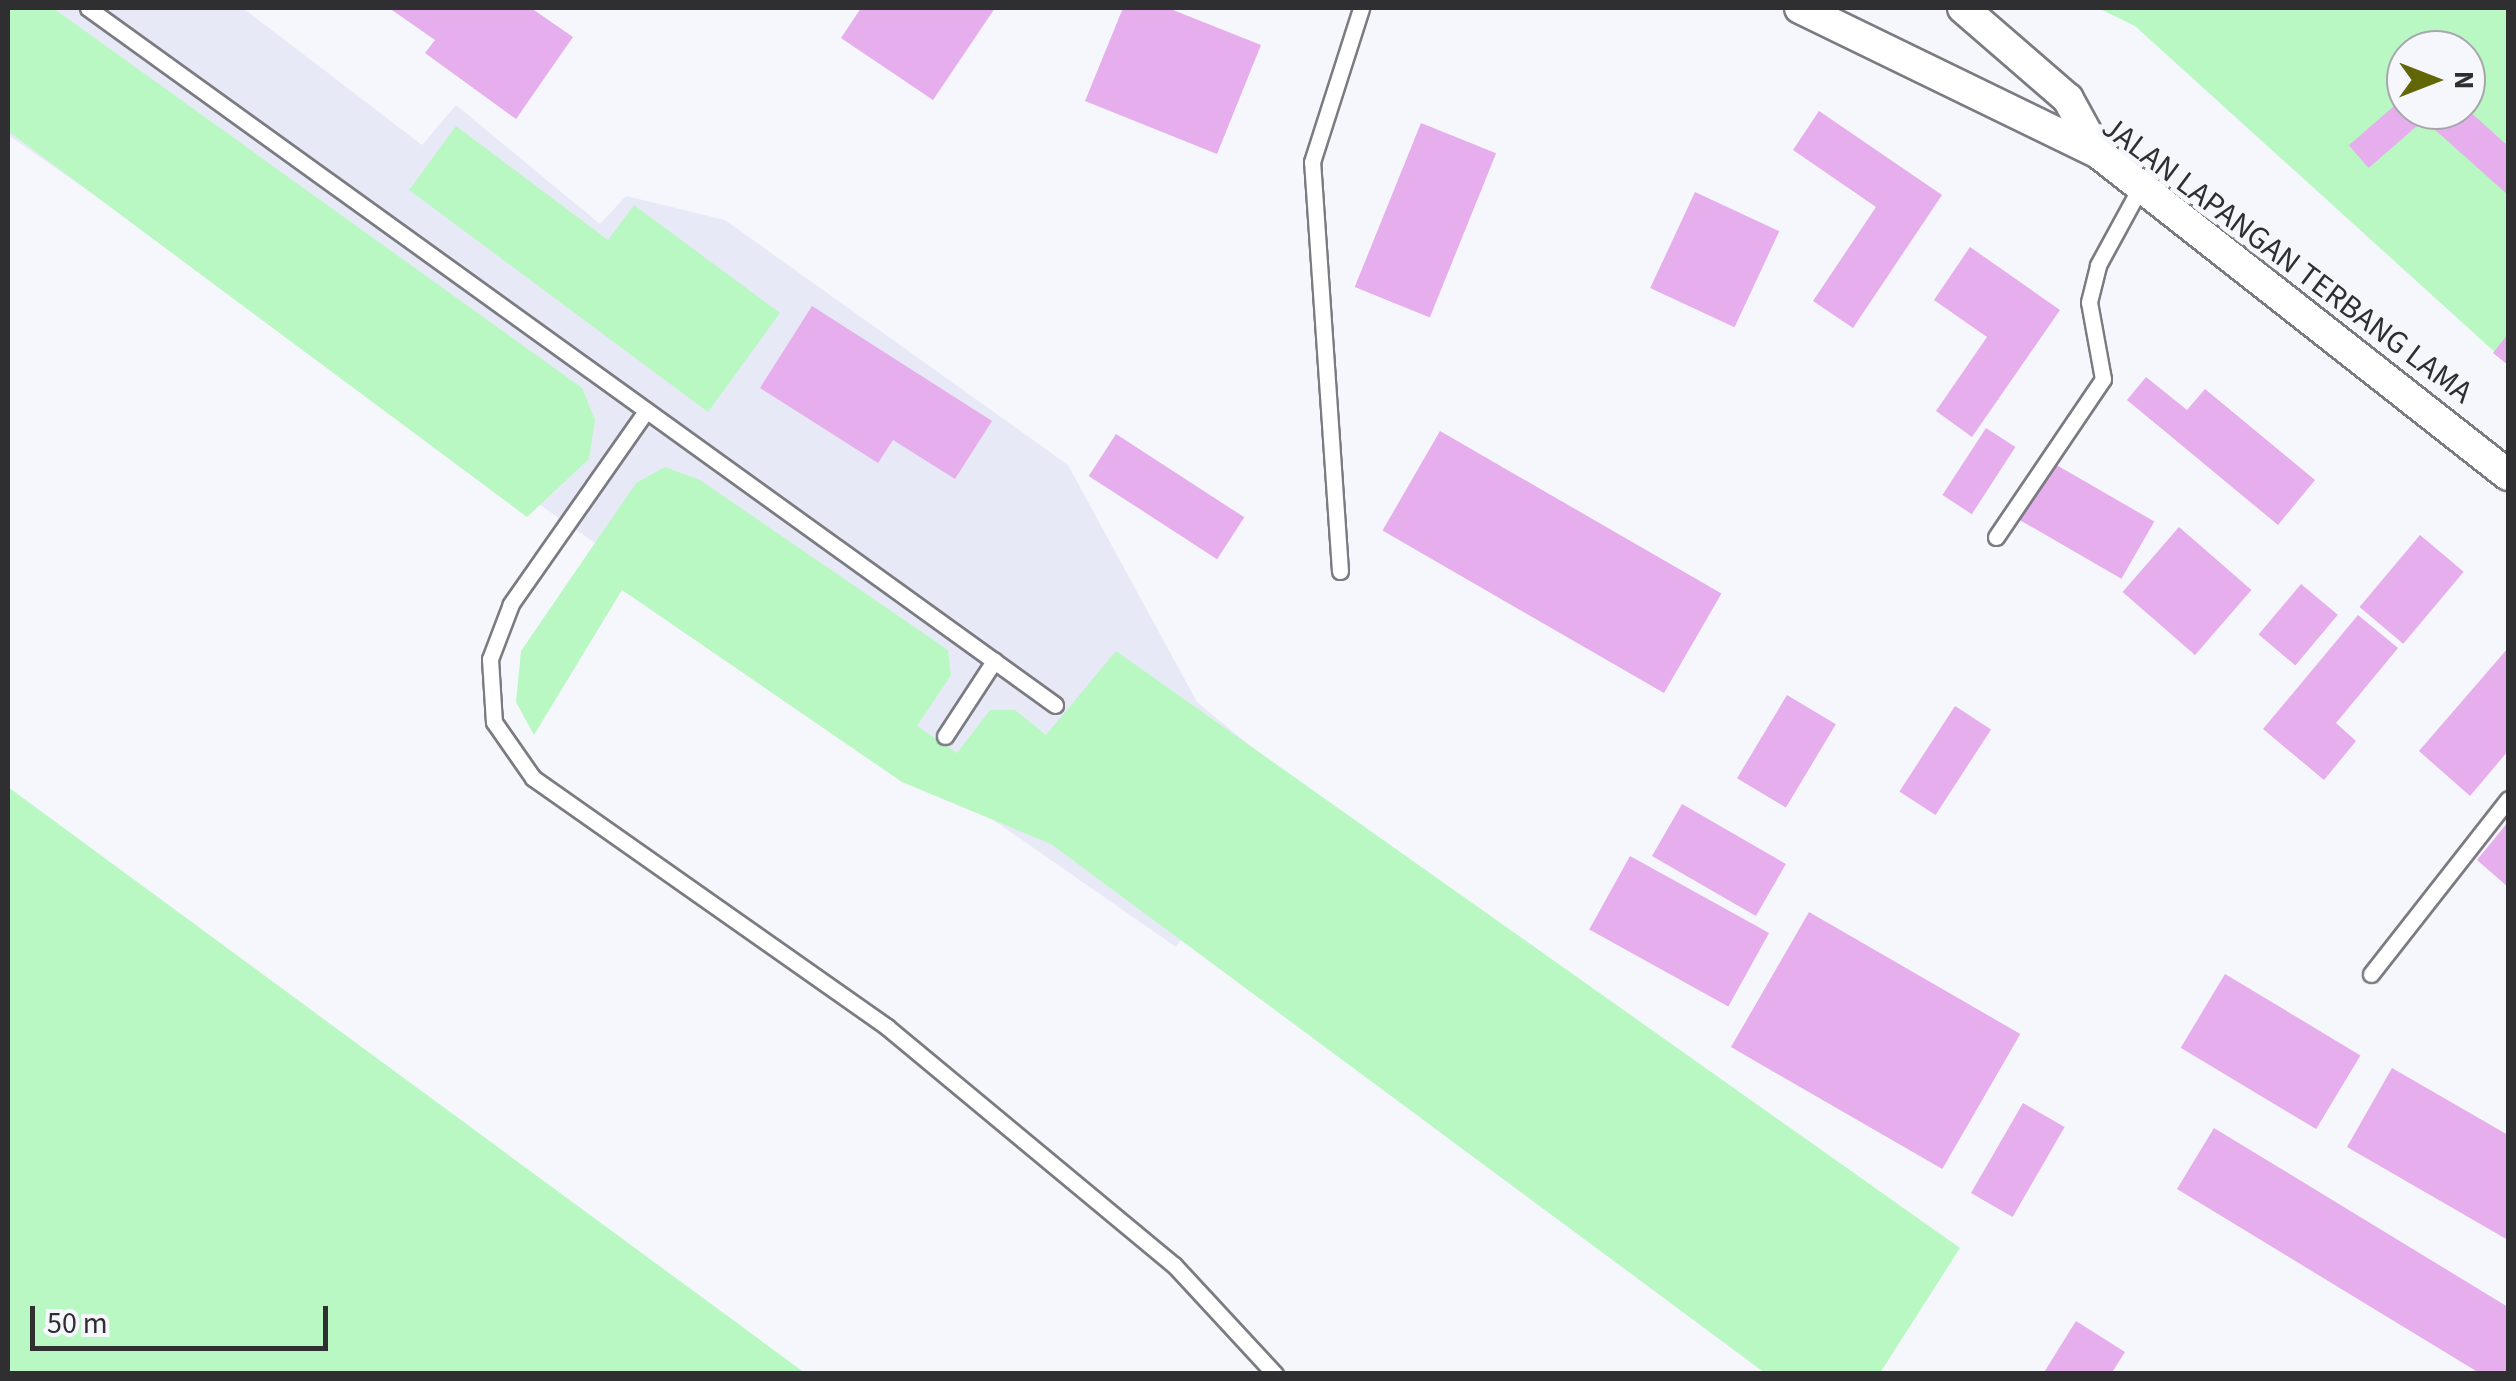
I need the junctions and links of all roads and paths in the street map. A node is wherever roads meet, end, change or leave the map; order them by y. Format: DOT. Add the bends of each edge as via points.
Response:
graph roads {
  1 [pos="88,8"];
  2 [pos="1361,8"];
  3 [pos="1800,8"];
  4 [pos="1963,8"];
  5 [pos="2097,152"];
  6 [pos="2141,186"];
  7 [pos="646,411"];
  8 [pos="2508,475"];
  9 [pos="1996,537"];
  10 [pos="1340,571"];
  11 [pos="994,662"];
  12 [pos="1055,705"];
  13 [pos="945,736"];
  14 [pos="2508,799"];
  15 [pos="2371,974"];
  16 [pos="1275,1374"];
  1 -- 7 [label="lane"];
  2 -- 10 [label="lane" via="1312,162"];
  3 -- 5 [label="street, JALAN LAPANGAN TERBANG LAMA"];
  4 -- 5 [label="street" via="2068,99"];
  5 -- 6 [label="street, JALAN LAPANGAN TERBANG LAMA"];
  6 -- 8 [label="street, JALAN LAPANGAN TERBANG LAMA"];
  6 -- 9 [label="lane" via="2098,264 2089,302 2103,380"];
  7 -- 11 [label="lane"];
  7 -- 16 [label="lane" via="512,604 490,660 494,722 533,778 887,1027 1144,1240"];
  11 -- 12 [label="lane"];
  11 -- 13 [label="lane"];
  14 -- 15 [label="lane"];
}
